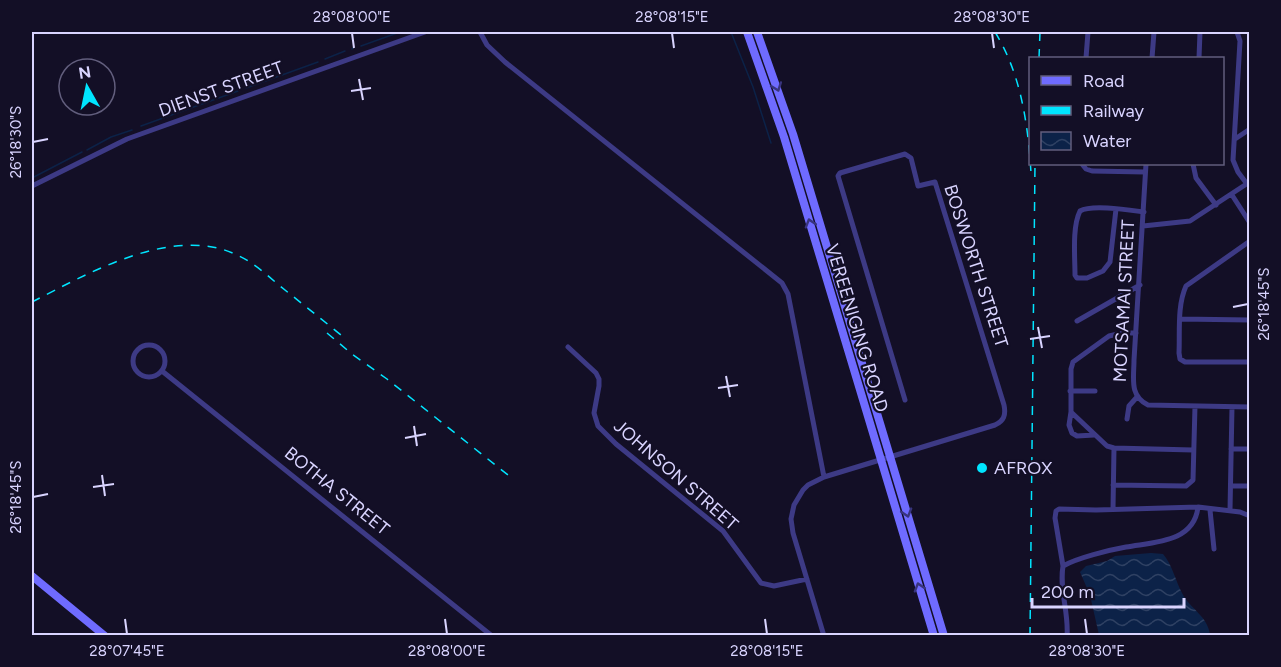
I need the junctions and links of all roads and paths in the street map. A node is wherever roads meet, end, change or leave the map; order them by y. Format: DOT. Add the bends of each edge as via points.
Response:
graph roads {
  1 [pos="425,32"];
  2 [pos="480,32"];
  3 [pos="747,32"];
  4 [pos="757,32"];
  5 [pos="1088,32"];
  6 [pos="1154,32"];
  7 [pos="1200,32"];
  8 [pos="1238,32"];
  9 [pos="1086,57"];
  10 [pos="1152,57"];
  11 [pos="1198,57"];
  12 [pos="1250,129"];
  13 [pos="1234,139"];
  14 [pos="1083,165"];
  15 [pos="1146,165"];
  16 [pos="1193,165"];
  17 [pos="1145,172"];
  18 [pos="1248,183"];
  19 [pos="32,186"];
  20 [pos="1232,195"];
  21 [pos="1216,205"];
  22 [pos="1116,209"];
  23 [pos="1144,212"];
  24 [pos="1250,223"];
  25 [pos="1143,226"];
  26 [pos="1250,241"];
  27 [pos="1140,285"];
  28 [pos="1180,319"];
  29 [pos="1250,320"];
  30 [pos="1077,321"];
  31 [pos="1136,333"];
  32 [pos="568,347"];
  33 [pos="1250,362"];
  34 [pos="162,371"];
  35 [pos="1070,391"];
  36 [pos="1095,391"];
  37 [pos="1137,397"];
  38 [pos="905,400"];
  39 [pos="1195,406"];
  40 [pos="1232,407"];
  41 [pos="1250,407"];
  42 [pos="1071,412"];
  43 [pos="1127,420"];
  44 [pos="1094,435"];
  45 [pos="1114,448"];
  46 [pos="1232,449"];
  47 [pos="1250,449"];
  48 [pos="1193,450"];
  49 [pos="890,457"];
  50 [pos="880,460"];
  51 [pos="824,477"];
  52 [pos="1113,485"];
  53 [pos="1231,486"];
  54 [pos="1250,486"];
  55 [pos="1198,507"];
  56 [pos="1113,509"];
  57 [pos="1210,510"];
  58 [pos="1230,510"];
  59 [pos="1250,516"];
  60 [pos="1214,549"];
  61 [pos="1063,566"];
  62 [pos="32,576"];
  63 [pos="807,579"];
  64 [pos="105,636"];
  65 [pos="492,636"];
  66 [pos="824,636"];
  67 [pos="934,636"];
  68 [pos="944,636"];
  69 [pos="1067,636"];
  1 -- 19 [label="street, DIENST STREET" via="127,139"];
  2 -- 51 [label="street" via="505,62 782,283 788,294"];
  50 -- 3 [label="main road, VEREENIGING ROAD, one-way" via="787,147"];
  4 -- 49 [label="main road, VEREENIGING ROAD, one-way" via="793,134"];
  5 -- 9 [label="street"];
  6 -- 10 [label="street"];
  7 -- 11 [label="street"];
  8 -- 13 [label="street"];
  12 -- 13 [label="street"];
  13 -- 18 [label="street" via="1234,165"];
  14 -- 17 [label="street" via="1092,171"];
  15 -- 17 [label="street, MOTSAMAI STREET"];
  16 -- 21 [label="street" via="1196,178"];
  17 -- 23 [label="street, MOTSAMAI STREET"];
  18 -- 20 [label="street"];
  20 -- 21 [label="street"];
  20 -- 24 [label="street"];
  21 -- 25 [label="street" via="1185,223"];
  22 -- 22 [label="street" via="1085,208 1078,213 1077,278 1103,271 1110,262"];
  22 -- 23 [label="street"];
  23 -- 25 [label="street, MOTSAMAI STREET"];
  25 -- 27 [label="street, MOTSAMAI STREET"];
  26 -- 28 [label="street" via="1186,286"];
  27 -- 30 [label="street"];
  27 -- 31 [label="street, MOTSAMAI STREET"];
  28 -- 29 [label="street"];
  28 -- 33 [label="street" via="1179,353 1183,361"];
  31 -- 35 [label="street" via="1109,336 1082,354 1071,366"];
  31 -- 37 [label="street, MOTSAMAI STREET"];
  32 -- 63 [label="street, JOHNSON STREET" via="596,373 599,386 595,422 616,444 723,531 761,583 774,586"];
  34 -- 34 [label="street" via="149,377 140,374 133,361 137,351 150,345 159,349 165,362"];
  34 -- 65 [label="street, BOTHA STREET"];
  35 -- 36 [label="street"];
  35 -- 42 [label="street"];
  37 -- 39 [label="street, MOTSAMAI STREET" via="1148,405"];
  37 -- 43 [label="street" via="1129,406"];
  38 -- 49 [label="street, BOSWORTH STREET" via="838,176 840,172 903,154 911,158 918,186 935,182 1006,412 995,425"];
  39 -- 40 [label="street, MOTSAMAI STREET"];
  39 -- 48 [label="street"];
  40 -- 41 [label="street, MOTSAMAI STREET"];
  40 -- 46 [label="street"];
  42 -- 44 [label="street"];
  42 -- 44 [label="street" via="1072,433"];
  44 -- 45 [label="street"];
  45 -- 48 [label="street"];
  45 -- 52 [label="street"];
  46 -- 47 [label="street"];
  46 -- 53 [label="street"];
  48 -- 52 [label="street" via="1193,480 1186,486"];
  49 -- 50 [label="street, BOSWORTH STREET"];
  49 -- 68 [label="main road, VEREENIGING ROAD, one-way"];
  50 -- 51 [label="street, BOSWORTH STREET"];
  67 -- 50 [label="main road, VEREENIGING ROAD, one-way"];
  51 -- 63 [label="street, BOSWORTH STREET" via="803,490 792,511 793,533"];
  52 -- 56 [label="street"];
  53 -- 54 [label="street"];
  53 -- 58 [label="street"];
  55 -- 56 [label="street"];
  55 -- 57 [label="street"];
  55 -- 61 [label="street" via="1194,522 1174,538 1115,549"];
  56 -- 61 [label="street" via="1056,511"];
  57 -- 58 [label="street"];
  57 -- 60 [label="street"];
  58 -- 59 [label="street"];
  61 -- 69 [label="street" via="1061,584"];
  62 -- 64 [label="main road"];
  63 -- 66 [label="street, BOSWORTH STREET"];
}
